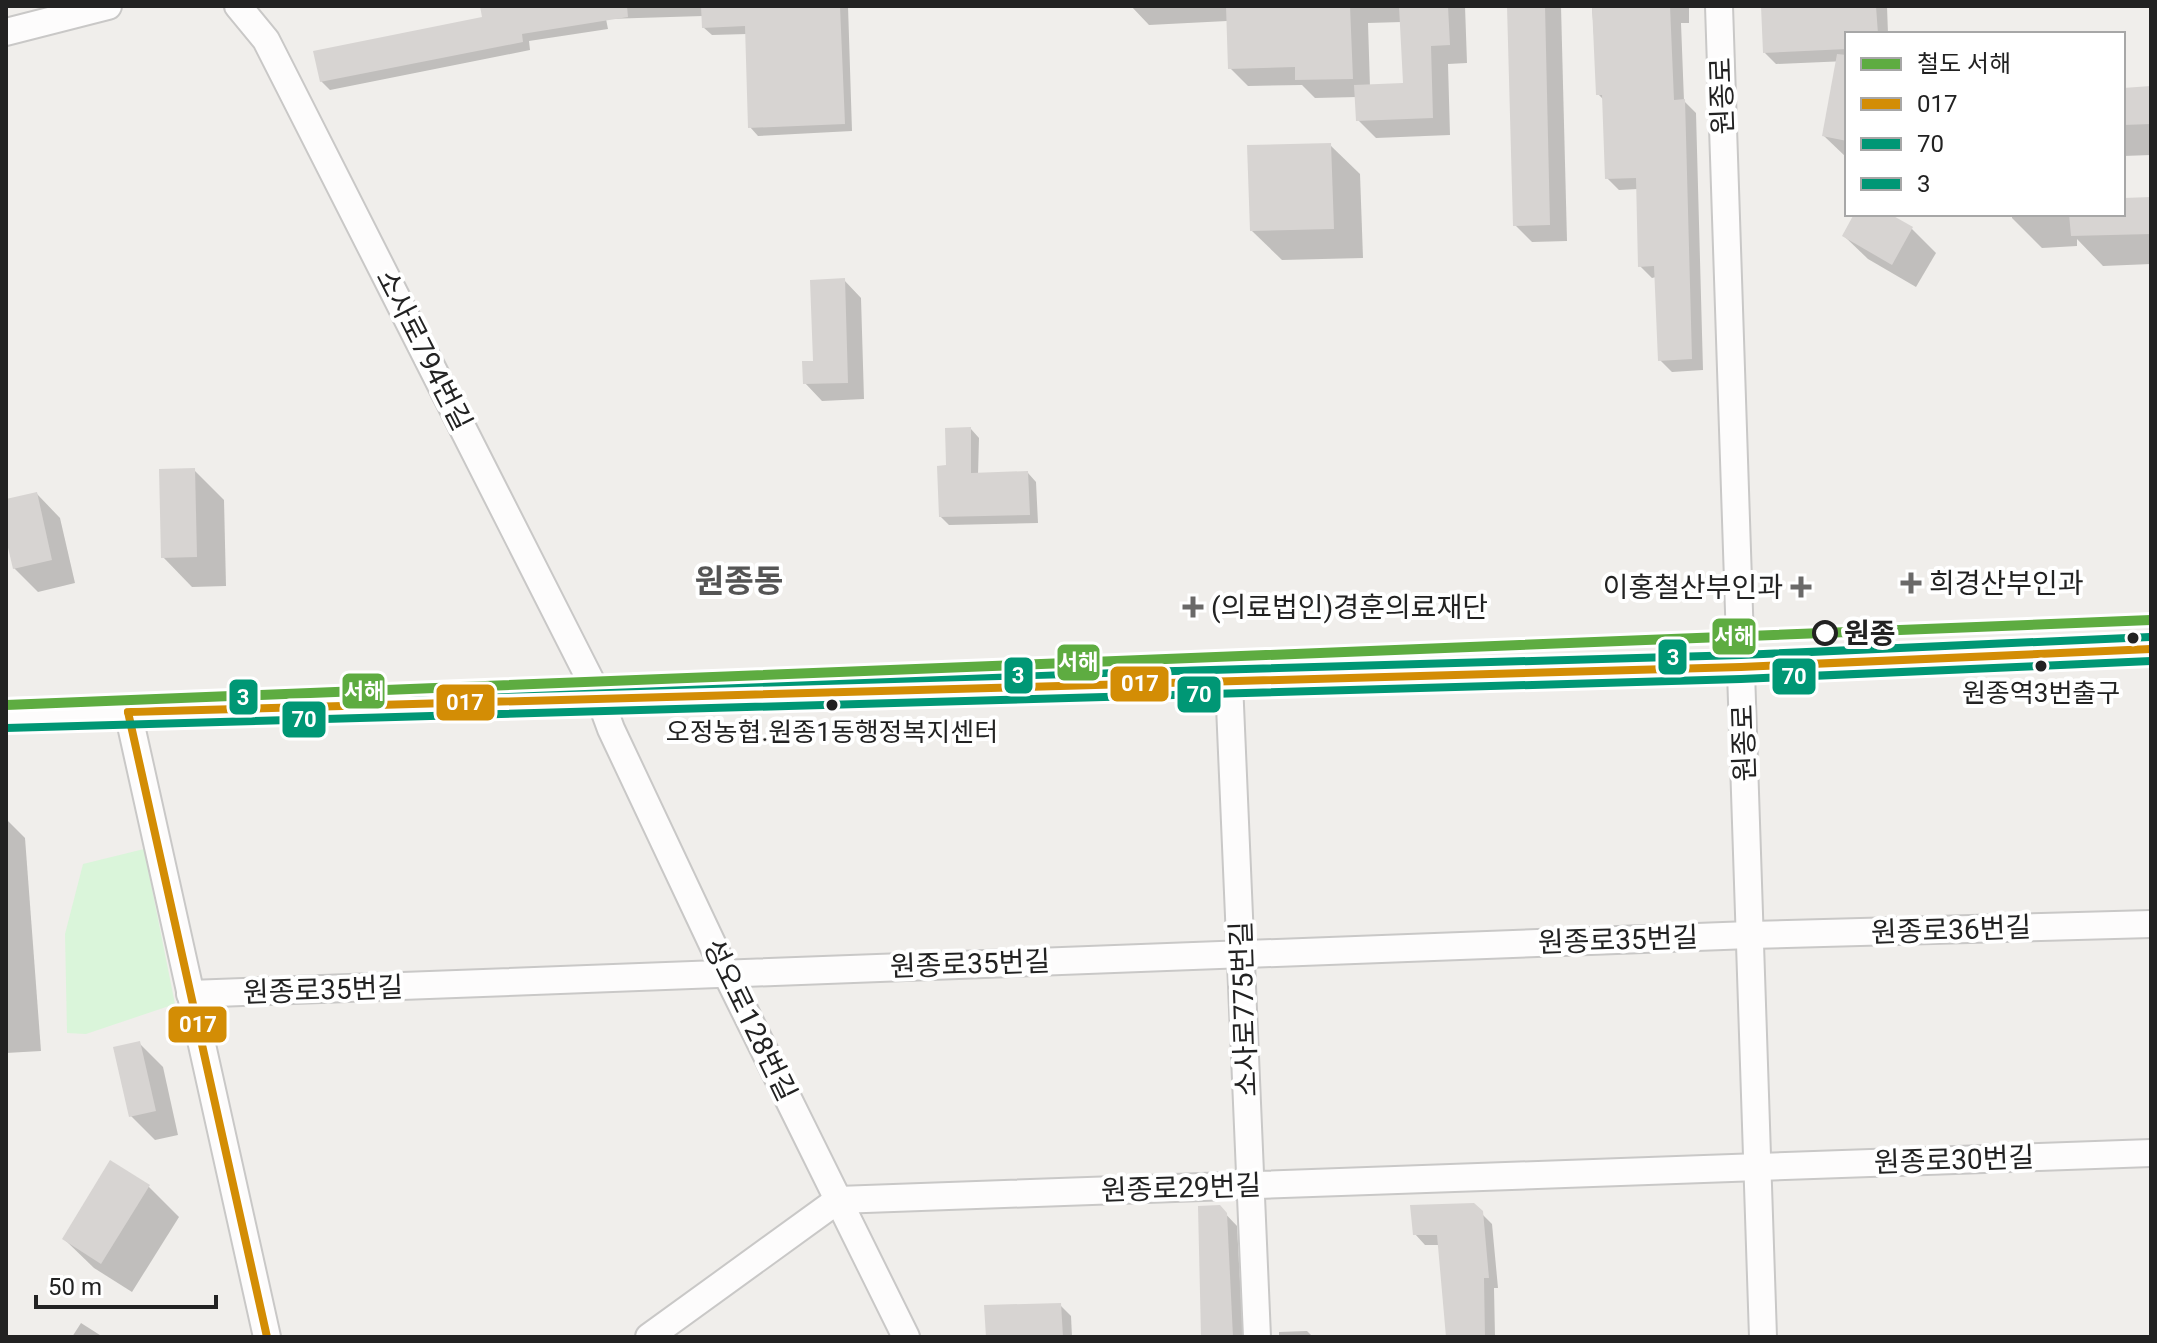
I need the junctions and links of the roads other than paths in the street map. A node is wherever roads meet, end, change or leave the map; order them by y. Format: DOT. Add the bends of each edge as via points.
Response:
graph roads {
  1 [pos="108,6"];
  2 [pos="238,6"];
  3 [pos="1719,6"];
  4 [pos="6,32"];
  5 [pos="2151,649"];
  6 [pos="1741,667"];
  7 [pos="1229,682"];
  8 [pos="600,699"];
  9 [pos="128,712"];
  10 [pos="6,716"];
  11 [pos="2151,924"];
  12 [pos="1750,935"];
  13 [pos="1242,954"];
  14 [pos="726,973"];
  15 [pos="190,994"];
  16 [pos="2151,1153"];
  17 [pos="1758,1167"];
  18 [pos="1250,1186"];
  19 [pos="838,1200"];
  20 [pos="267,1337"];
  21 [pos="649,1337"];
  22 [pos="906,1337"];
  23 [pos="1257,1337"];
  24 [pos="1763,1337"];
  1 -- 4 [label="street"];
  2 -- 8 [label="street, 소사로794번길" via="266,40"];
  3 -- 6 [label="street, 원종로"];
  5 -- 6 [label="street"];
  6 -- 7 [label="street"];
  6 -- 12 [label="street, 원종로"];
  7 -- 8 [label="street"];
  7 -- 13 [label="street, 소사로775번길"];
  8 -- 9 [label="street"];
  8 -- 14 [label="street, 성오로128번길"];
  9 -- 10 [label="street"];
  9 -- 15 [label="street"];
  11 -- 12 [label="street, 원종로36번길"];
  12 -- 13 [label="street, 원종로35번길"];
  12 -- 17 [label="street, 원종로"];
  13 -- 14 [label="street, 원종로35번길"];
  13 -- 18 [label="street, 소사로775번길"];
  14 -- 15 [label="street, 원종로35번길"];
  14 -- 19 [label="street, 성오로128번길"];
  15 -- 20 [label="street"];
  16 -- 17 [label="street, 원종로30번길"];
  17 -- 18 [label="street, 원종로29번길"];
  17 -- 24 [label="street, 원종로"];
  18 -- 19 [label="street, 원종로29번길"];
  18 -- 23 [label="street, 소사로775번길"];
  19 -- 21 [label="street"];
  19 -- 22 [label="street, 성오로128번길"];
}
